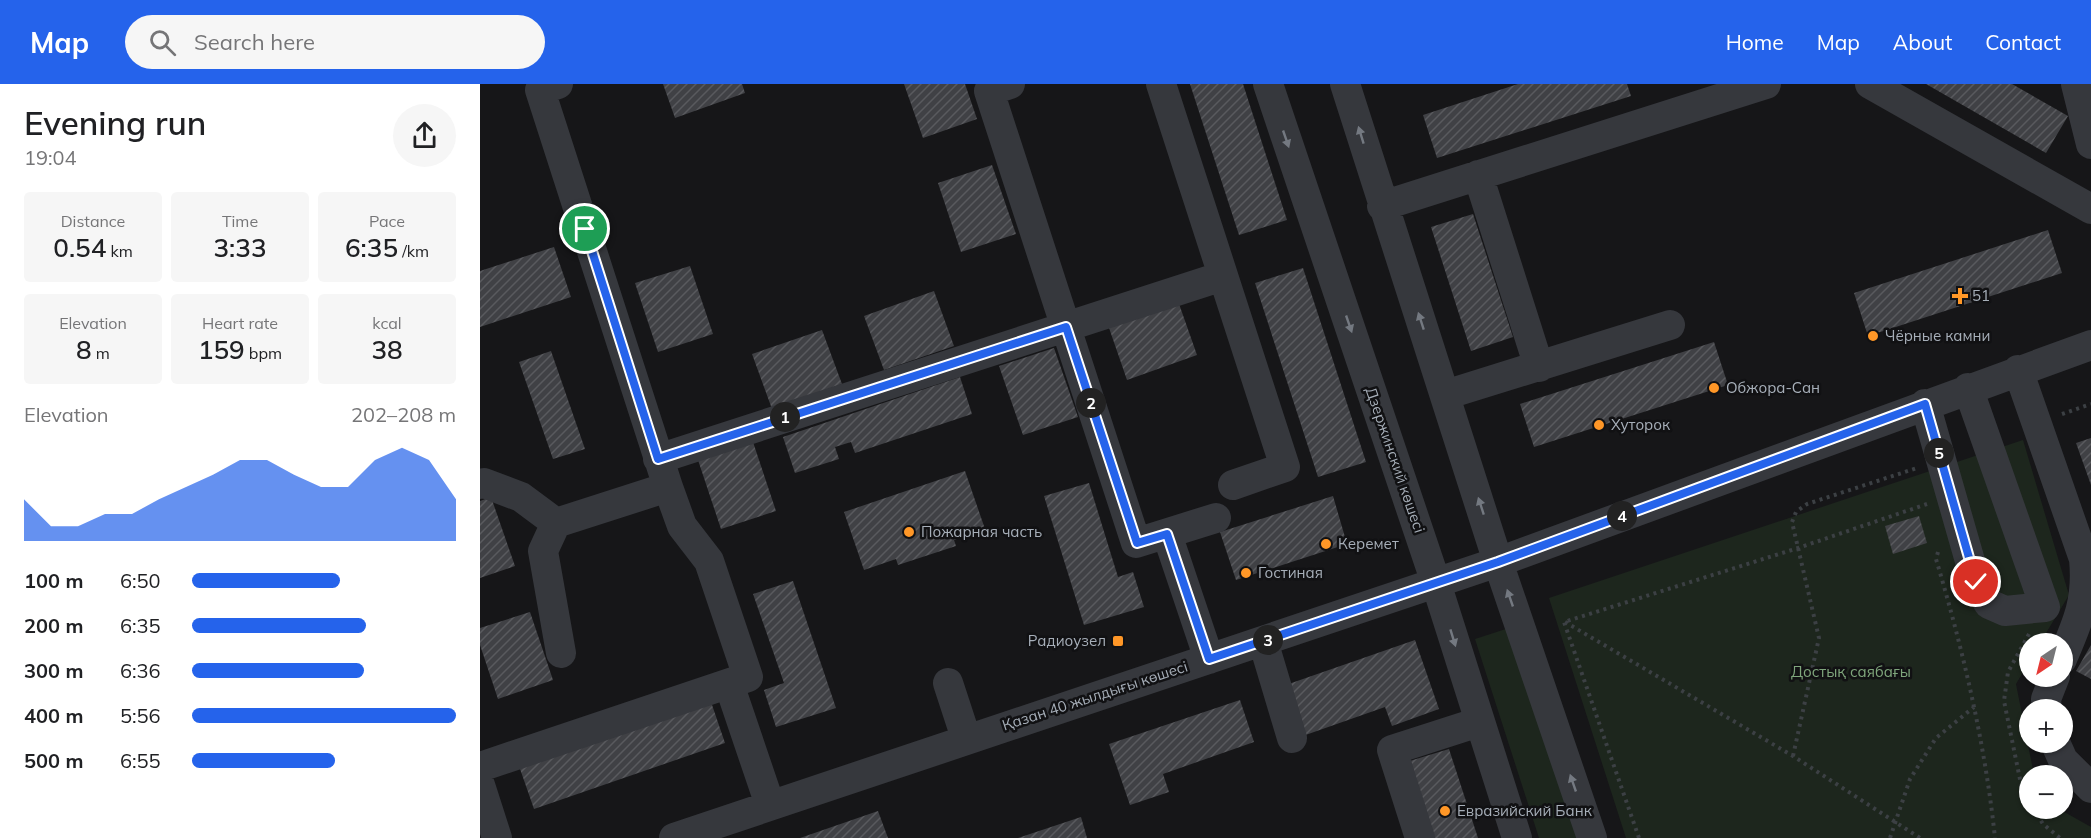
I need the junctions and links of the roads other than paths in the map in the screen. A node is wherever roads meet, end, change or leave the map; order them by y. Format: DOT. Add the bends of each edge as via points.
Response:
graph roads {
  1 [pos="558,84"];
  2 [pos="1010,84"];
  3 [pos="1161,84"];
  4 [pos="1268,84"];
  5 [pos="1345,84"];
  6 [pos="1766,84"];
  7 [pos="1870,84"];
  8 [pos="2076,84"];
  9 [pos="2091,144"];
  10 [pos="1478,175"];
  11 [pos="1383,206"];
  12 [pos="2091,209"];
  13 [pos="1223,276"];
  14 [pos="1670,325"];
  15 [pos="1066,327"];
  16 [pos="2091,345"];
  17 [pos="1539,367"];
  18 [pos="2018,370"];
  19 [pos="1968,388"];
  20 [pos="1445,395"];
  21 [pos="1925,404"];
  22 [pos="658,459"];
  23 [pos="480,484"];
  24 [pos="1233,485"];
  25 [pos="668,488"];
  26 [pos="1216,518"];
  27 [pos="556,523"];
  28 [pos="1167,534"];
  29 [pos="1498,562"];
  30 [pos="1436,583"];
  31 [pos="2073,633"];
  32 [pos="1263,641"];
  33 [pos="561,653"];
  34 [pos="1209,659"];
  35 [pos="948,683"];
  36 [pos="729,684"];
  37 [pos="1479,722"];
  38 [pos="966,738"];
  39 [pos="1292,738"];
  40 [pos="2060,753"];
  41 [pos="480,767"];
  42 [pos="480,785"];
  43 [pos="2091,788"];
  44 [pos="770,805"];
  45 [pos="711,832"];
  46 [pos="497,838"];
  47 [pos="674,838"];
  48 [pos="1420,838"];
  49 [pos="1517,838"];
  50 [pos="1592,838"];
  1 -- 22 [label="street" via="540,90"];
  2 -- 15 [label="street" via="989,91"];
  3 -- 13 [label="street"];
  4 -- 30 [label="street, Дзержинский көшесі, one-way"];
  11 -- 5 [label="street, one-way"];
  6 -- 10 [label="street"];
  7 -- 12 [label="street"];
  8 -- 9 [label="street"];
  10 -- 11 [label="street"];
  10 -- 17 [label="street"];
  20 -- 11 [label="street, one-way"];
  13 -- 15 [label="street"];
  13 -- 24 [label="street" via="1285,467"];
  14 -- 17 [label="street"];
  15 -- 22 [label="street"];
  15 -- 28 [label="street" via="1137,543"];
  16 -- 18 [label="street, Қазан 40 жылдығы көшесі"];
  17 -- 20 [label="street"];
  18 -- 19 [label="street, Қазан 40 жылдығы көшесі"];
  18 -- 31 [label="street" via="2084,559 2082,610"];
  19 -- 21 [label="street, Қазан 40 жылдығы көшесі"];
  19 -- 21 [label="street" via="2045,607 2005,611 1989,604 1976,582"];
  29 -- 20 [label="street, one-way"];
  21 -- 29 [label="street, Қазан 40 жылдығы көшесі"];
  22 -- 25 [label="street"];
  23 -- 27 [label="street" via="521,497"];
  25 -- 27 [label="street"];
  25 -- 36 [label="street" via="682,526 709,561 748,677"];
  26 -- 28 [label="street"];
  27 -- 33 [label="street" via="543,551"];
  28 -- 34 [label="street"];
  29 -- 30 [label="street, Қазан 40 жылдығы көшесі"];
  50 -- 29 [label="street, one-way"];
  30 -- 32 [label="street, Қазан 40 жылдығы көшесі"];
  30 -- 37 [label="street, Дзержинский көшесі, one-way"];
  32 -- 34 [label="street, Қазан 40 жылдығы көшесі"];
  32 -- 39 [label="street"];
  34 -- 38 [label="street, Қазан 40 жылдығы көшесі"];
  35 -- 38 [label="street"];
  36 -- 41 [label="street"];
  36 -- 44 [label="street"];
  37 -- 48 [label="street" via="1392,750"];
  37 -- 49 [label="street, Дзержинский көшесі"];
  38 -- 44 [label="street, Қазан 40 жылдығы көшесі"];
  40 -- 43 [label="street"];
  42 -- 46 [label="street"];
  44 -- 45 [label="street, Қазан 40 жылдығы көшесі"];
  45 -- 47 [label="street, Қазан 40 жылдығы көшесі"];
}
